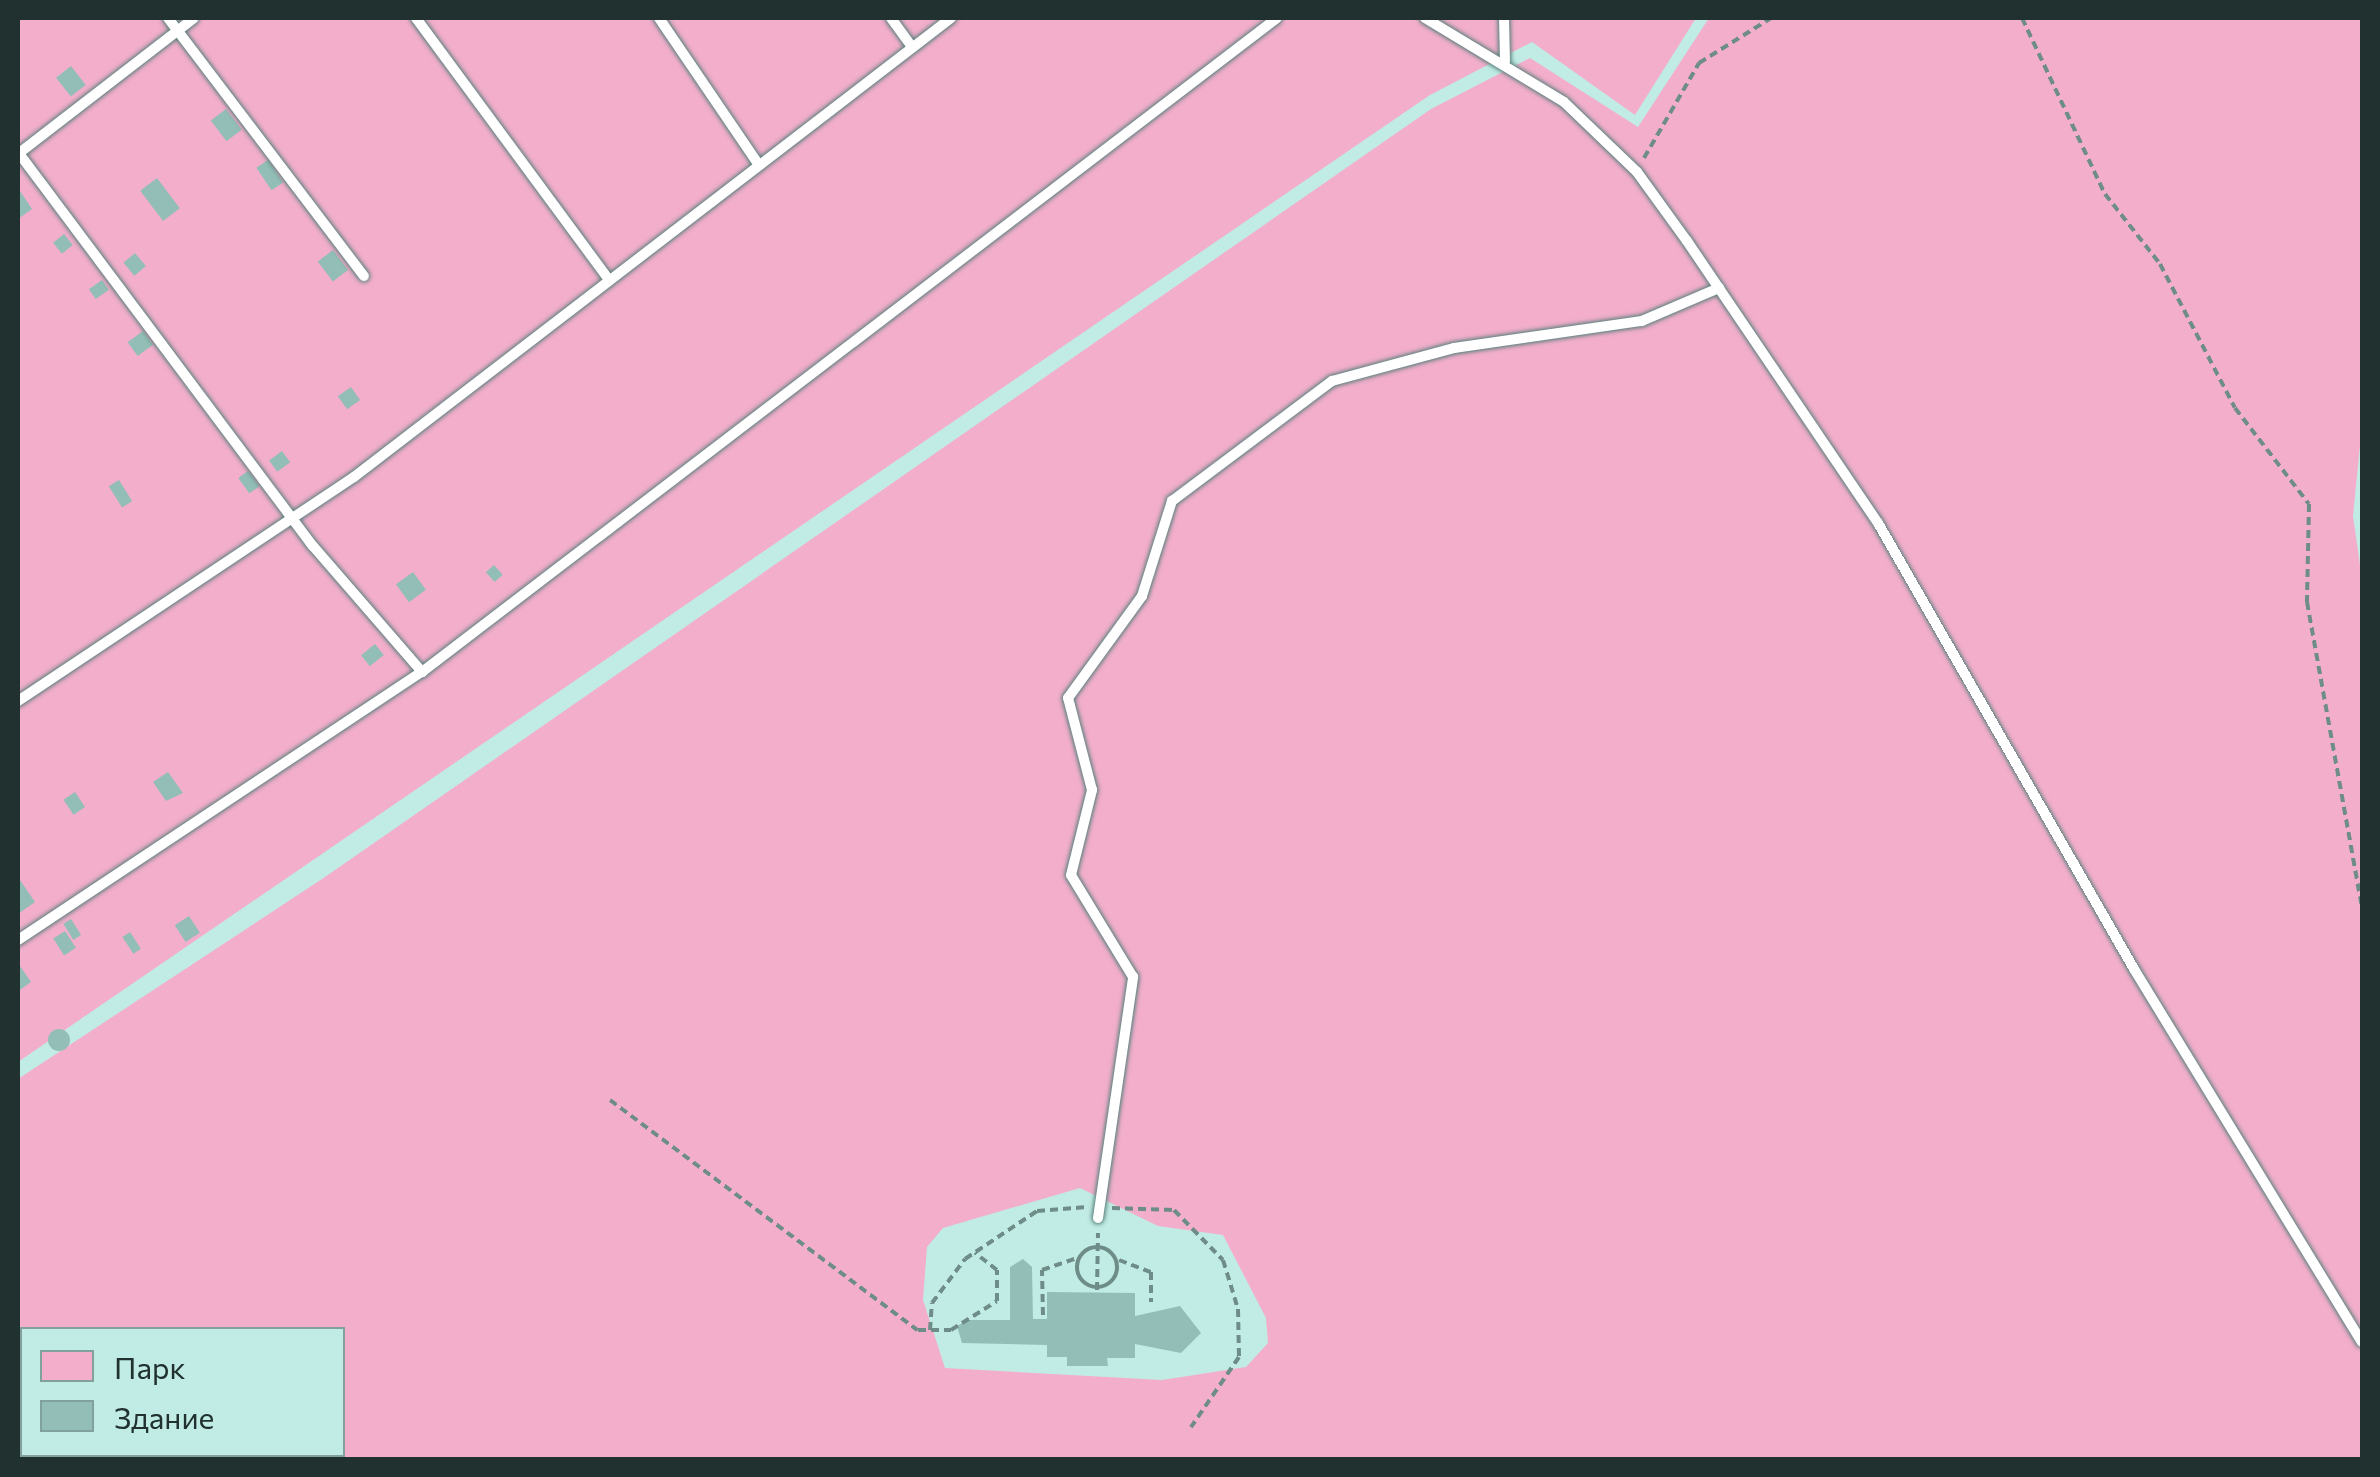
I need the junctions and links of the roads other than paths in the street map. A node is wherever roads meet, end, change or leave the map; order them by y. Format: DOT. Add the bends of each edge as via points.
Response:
graph roads {
  1 [pos="168,18"];
  2 [pos="194,18"];
  3 [pos="416,18"];
  4 [pos="659,18"];
  5 [pos="890,18"];
  6 [pos="951,18"];
  7 [pos="1278,18"];
  8 [pos="1424,18"];
  9 [pos="1504,18"];
  10 [pos="178,30"];
  11 [pos="912,47"];
  12 [pos="1505,62"];
  13 [pos="18,153"];
  14 [pos="760,164"];
  15 [pos="364,276"];
  16 [pos="609,280"];
  17 [pos="1719,288"];
  18 [pos="297,518"];
  19 [pos="422,672"];
  20 [pos="18,700"];
  21 [pos="18,940"];
  22 [pos="1099,1213"];
  23 [pos="2362,1342"];
  1 -- 10 [label="lane"];
  2 -- 10 [label="lane"];
  3 -- 16 [label="lane"];
  4 -- 14 [label="lane"];
  5 -- 11 [label="lane"];
  6 -- 11 [label="lane"];
  7 -- 19 [label="lane"];
  8 -- 12 [label="lane"];
  9 -- 12 [label="lane"];
  10 -- 13 [label="lane"];
  10 -- 15 [label="lane"];
  11 -- 14 [label="lane"];
  12 -- 17 [label="lane" via="1564,102 1637,172"];
  13 -- 18 [label="lane"];
  14 -- 16 [label="lane"];
  16 -- 18 [label="lane"];
  17 -- 22 [label="lane" via="1642,322 1454,348 1332,381 1190,479 1172,501 1142,596 1068,698 1092,790 1070,875 1133,977"];
  17 -- 23 [label="lane" via="1878,523 2134,969"];
  18 -- 19 [label="lane"];
  18 -- 20 [label="lane"];
  19 -- 21 [label="lane"];
}
